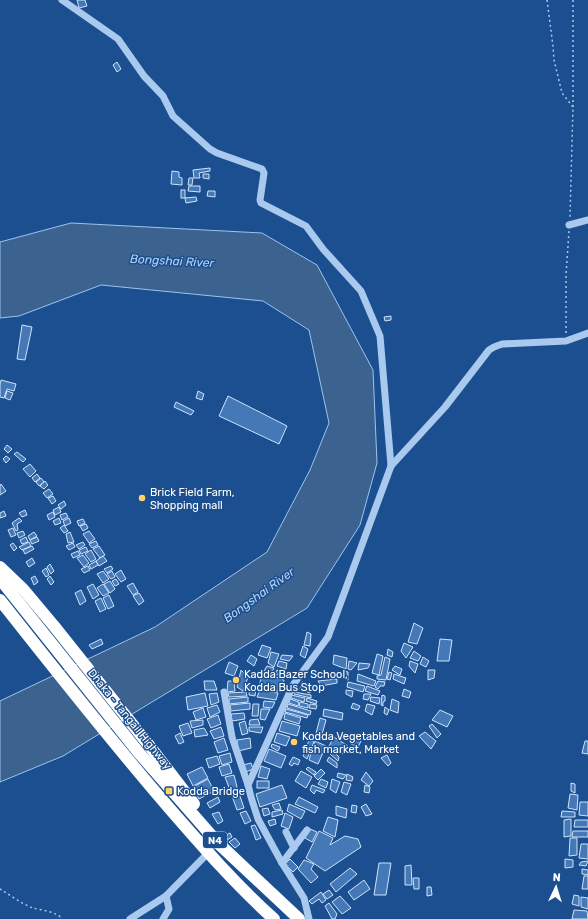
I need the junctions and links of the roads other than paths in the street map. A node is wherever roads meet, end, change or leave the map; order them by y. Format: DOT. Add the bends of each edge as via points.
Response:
graph roads {
  1 [pos="62,0"];
  2 [pos="588,220"];
  3 [pos="569,225"];
  4 [pos="588,333"];
  5 [pos="391,466"];
  6 [pos="0,567"];
  7 [pos="0,579"];
  8 [pos="0,600"];
  9 [pos="224,692"];
  10 [pos="248,785"];
  11 [pos="307,830"];
  12 [pos="286,832"];
  13 [pos="214,839"];
  14 [pos="294,848"];
  15 [pos="208,852"];
  16 [pos="282,863"];
  17 [pos="166,896"];
  18 [pos="130,919"];
  19 [pos="163,919"];
  20 [pos="274,919"];
  21 [pos="299,919"];
  22 [pos="309,919"];
  1 -- 5 [label="street" via="118,39 144,76 163,96 173,116 210,149 262,169 262,203 306,226 323,249 361,290 380,336"];
  2 -- 3 [label="street"];
  4 -- 5 [label="street" via="566,341 502,344 489,350 445,406"];
  5 -- 10 [label="street" via="328,637 292,685"];
  6 -- 13 [label="highway" via="23,589 54,626 148,744 212,829"];
  7 -- 13 [label="highway, Dhaka - Tangail Highway / N4" via="139,753"];
  8 -- 15 [label="highway, N4" via="129,762"];
  9 -- 10 [label="street" via="232,737"];
  10 -- 16 [label="street" via="258,819"];
  11 -- 14 [label="street"];
  12 -- 14 [label="street"];
  13 -- 21 [label="highway, Dhaka - Tangail Highway / N4"];
  14 -- 16 [label="street"];
  15 -- 17 [label="street"];
  15 -- 20 [label="highway, N4" via="248,896"];
  16 -- 22 [label="street" via="304,898"];
  17 -- 18 [label="street"];
  17 -- 19 [label="street" via="168,909"];
}
